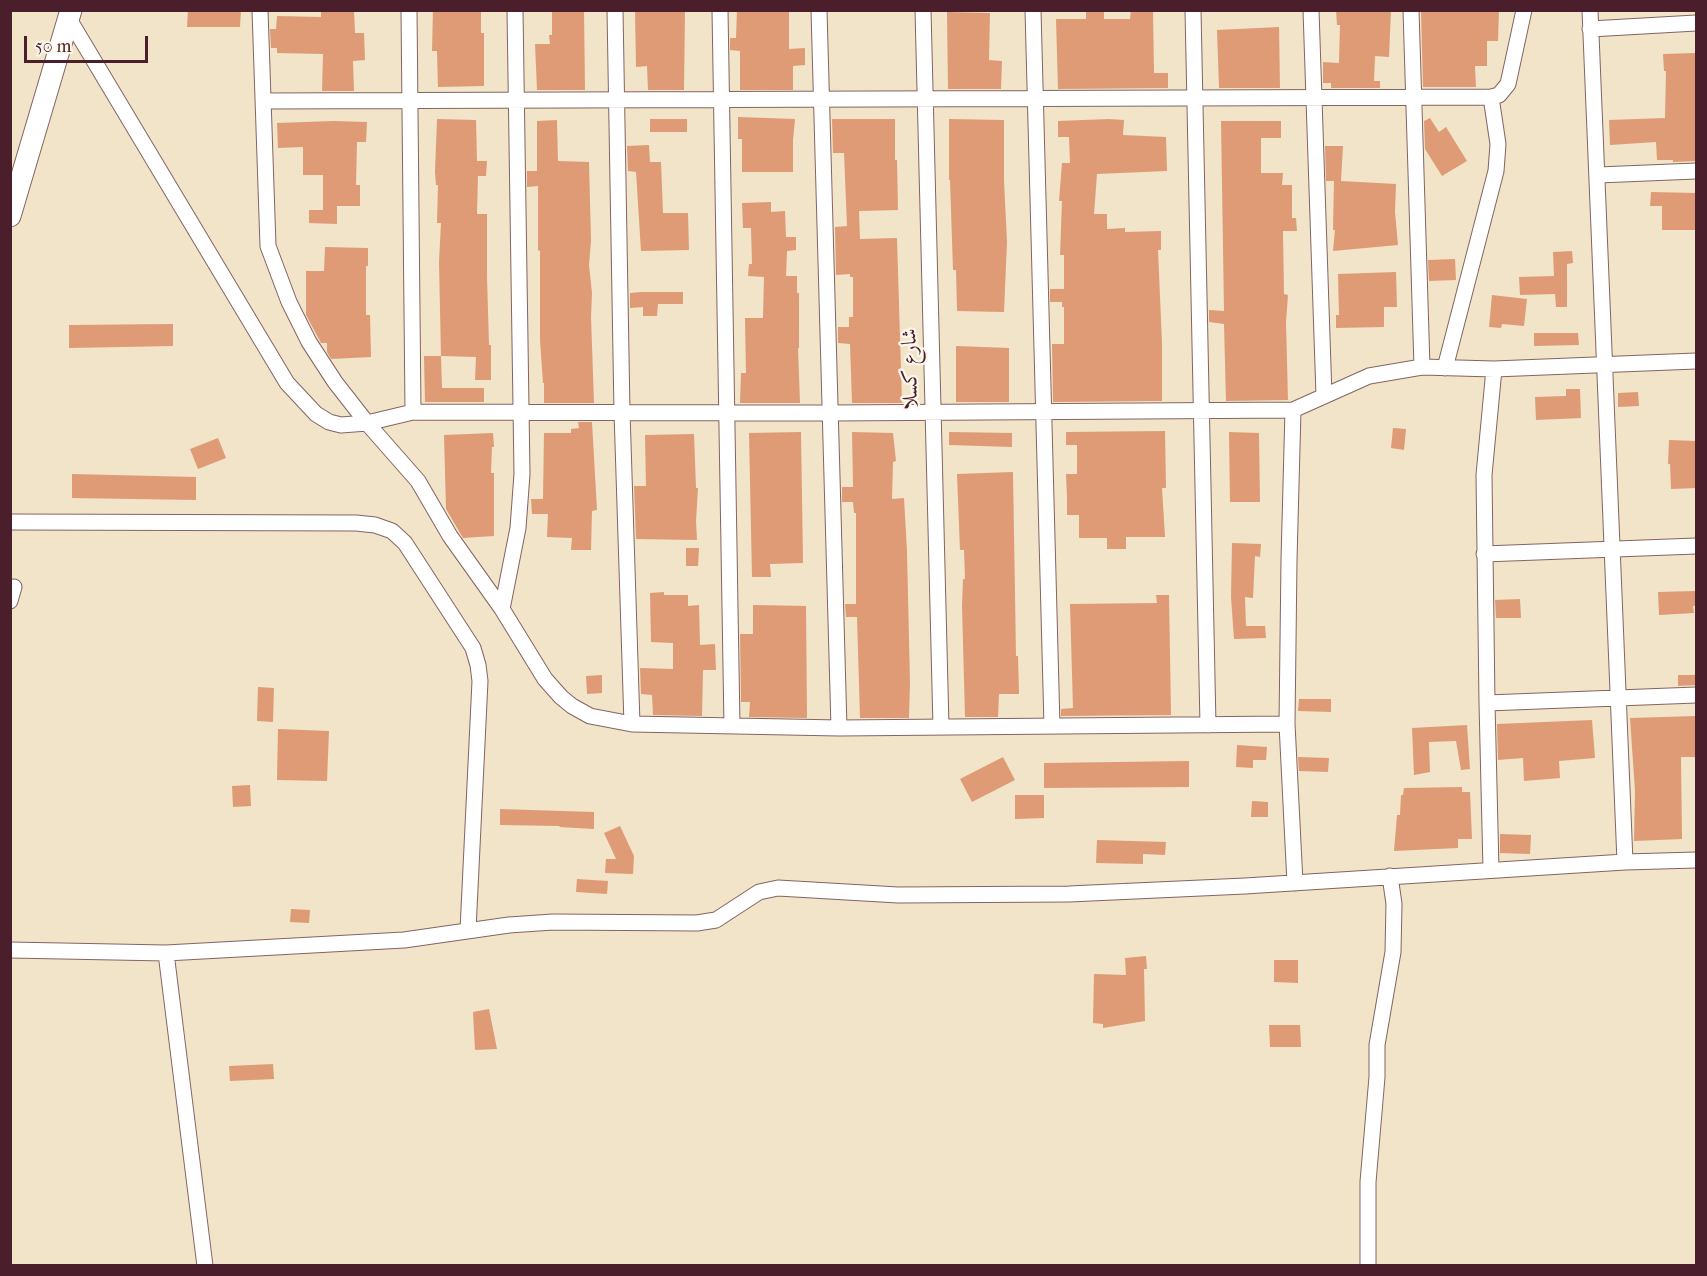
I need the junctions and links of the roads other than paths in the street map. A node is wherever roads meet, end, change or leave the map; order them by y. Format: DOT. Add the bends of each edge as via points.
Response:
graph roads {
  1 [pos="260,10"];
  2 [pos="409,10"];
  3 [pos="515,10"];
  4 [pos="615,10"];
  5 [pos="720,10"];
  6 [pos="819,10"];
  7 [pos="923,10"];
  8 [pos="1033,10"];
  9 [pos="1193,10"];
  10 [pos="1311,10"];
  11 [pos="1411,10"];
  12 [pos="1524,10"];
  13 [pos="1590,10"];
  14 [pos="70,15"];
  15 [pos="1696,23"];
  16 [pos="1590,29"];
  17 [pos="1415,97"];
  18 [pos="1491,97"];
  19 [pos="411,99"];
  20 [pos="517,99"];
  21 [pos="615,99"];
  22 [pos="821,99"];
  23 [pos="1035,99"];
  24 [pos="1194,99"];
  25 [pos="1313,99"];
  26 [pos="720,100"];
  27 [pos="925,100"];
  28 [pos="263,101"];
  29 [pos="1696,171"];
  30 [pos="1598,175"];
  31 [pos="10,216"];
  32 [pos="1696,361"];
  33 [pos="1605,365"];
  34 [pos="1422,367"];
  35 [pos="1445,368"];
  36 [pos="1494,369"];
  37 [pos="1324,396"];
  38 [pos="1293,410"];
  39 [pos="1201,411"];
  40 [pos="413,412"];
  41 [pos="521,412"];
  42 [pos="622,412"];
  43 [pos="933,412"];
  44 [pos="1044,412"];
  45 [pos="727,413"];
  46 [pos="831,413"];
  47 [pos="367,423"];
  48 [pos="10,522"];
  49 [pos="1696,546"];
  50 [pos="1612,550"];
  51 [pos="1484,554"];
  52 [pos="502,609"];
  53 [pos="1696,695"];
  54 [pos="1620,697"];
  55 [pos="1486,703"];
  56 [pos="632,724"];
  57 [pos="1287,724"];
  58 [pos="1208,725"];
  59 [pos="732,726"];
  60 [pos="1052,726"];
  61 [pos="941,727"];
  62 [pos="839,728"];
  63 [pos="1696,860"];
  64 [pos="1625,862"];
  65 [pos="1491,870"];
  66 [pos="1390,876"];
  67 [pos="1295,883"];
  68 [pos="468,930"];
  69 [pos="10,950"];
  70 [pos="166,952"];
  71 [pos="205,1266"];
  72 [pos="1368,1266"];
  1 -- 28 [label="street"];
  2 -- 19 [label="street"];
  3 -- 20 [label="street"];
  4 -- 21 [label="street"];
  5 -- 26 [label="street"];
  6 -- 22 [label="street"];
  7 -- 27 [label="street, شارع كسلا"];
  8 -- 23 [label="street"];
  9 -- 24 [label="street"];
  10 -- 25 [label="street"];
  11 -- 17 [label="street"];
  12 -- 18 [label="street" via="1508,84 1499,95"];
  13 -- 16 [label="street"];
  14 -- 31 [label="main road"];
  14 -- 47 [label="street" via="287,382 316,414 329,422"];
  15 -- 16 [label="street"];
  16 -- 30 [label="street"];
  17 -- 18 [label="street"];
  17 -- 25 [label="street"];
  17 -- 34 [label="street"];
  18 -- 35 [label="street" via="1498,144 1496,171"];
  19 -- 20 [label="street"];
  19 -- 28 [label="street"];
  19 -- 40 [label="street"];
  20 -- 21 [label="street"];
  20 -- 41 [label="street"];
  21 -- 26 [label="street"];
  21 -- 42 [label="street"];
  22 -- 26 [label="street"];
  22 -- 27 [label="street"];
  22 -- 46 [label="street"];
  23 -- 24 [label="street"];
  23 -- 27 [label="street"];
  23 -- 44 [label="street"];
  24 -- 25 [label="street"];
  24 -- 39 [label="street"];
  25 -- 37 [label="street"];
  26 -- 45 [label="street"];
  27 -- 43 [label="street, شارع كسلا"];
  28 -- 47 [label="street" via="270,256 309,342"];
  29 -- 30 [label="street"];
  30 -- 33 [label="street"];
  32 -- 33 [label="street"];
  33 -- 36 [label="street"];
  33 -- 50 [label="street"];
  34 -- 35 [label="street"];
  34 -- 37 [label="street" via="1369,376"];
  35 -- 36 [label="street"];
  36 -- 51 [label="street" via="1484,475"];
  37 -- 38 [label="street"];
  38 -- 39 [label="street"];
  38 -- 57 [label="street"];
  39 -- 44 [label="street"];
  39 -- 58 [label="street"];
  40 -- 41 [label="street"];
  40 -- 47 [label="street"];
  41 -- 42 [label="street"];
  41 -- 52 [label="street" via="518,528"];
  42 -- 45 [label="street"];
  42 -- 56 [label="street"];
  43 -- 44 [label="street"];
  43 -- 46 [label="street"];
  43 -- 61 [label="street, شارع كسلا"];
  44 -- 60 [label="street"];
  45 -- 46 [label="street"];
  45 -- 59 [label="street"];
  46 -- 62 [label="street"];
  47 -- 52 [label="street" via="418,481 450,536"];
  48 -- 68 [label="street" via="356,523 392,531 405,543 473,648 478,666"];
  49 -- 50 [label="street"];
  50 -- 51 [label="street"];
  50 -- 54 [label="street"];
  51 -- 55 [label="street"];
  52 -- 56 [label="street" via="545,679 561,697 590,716"];
  53 -- 54 [label="street"];
  54 -- 55 [label="street"];
  54 -- 64 [label="street"];
  55 -- 65 [label="street"];
  56 -- 59 [label="street"];
  57 -- 58 [label="street"];
  57 -- 67 [label="street"];
  58 -- 60 [label="street"];
  59 -- 62 [label="street"];
  60 -- 61 [label="street"];
  61 -- 62 [label="street"];
  63 -- 64 [label="street"];
  64 -- 65 [label="street"];
  65 -- 66 [label="street"];
  66 -- 67 [label="street"];
  66 -- 72 [label="street" via="1394,952 1377,1045 1368,1182"];
  67 -- 68 [label="street" via="1058,894 898,895 778,888 759,892 717,920 698,923 553,922"];
  68 -- 70 [label="street" via="404,940"];
  69 -- 70 [label="street"];
  70 -- 71 [label="street"];
}
